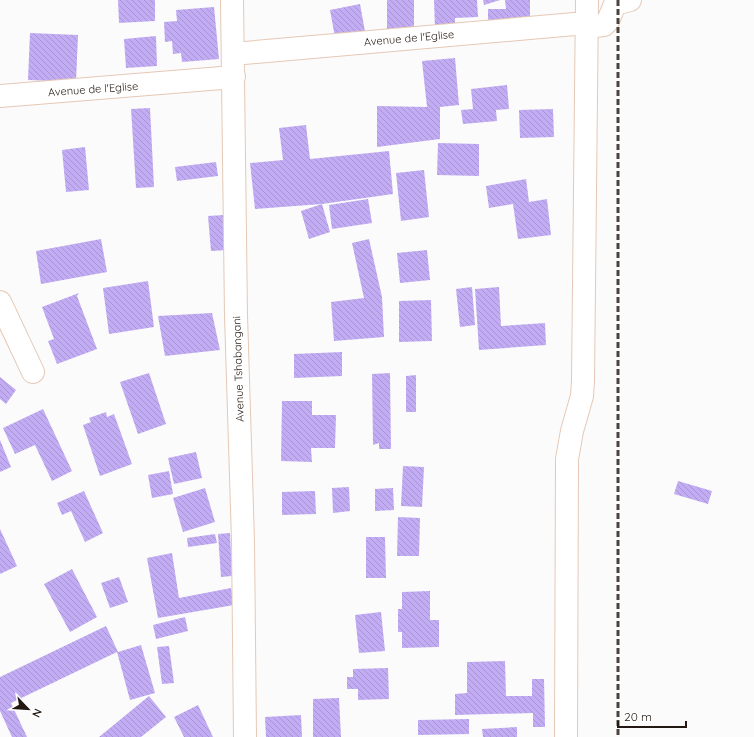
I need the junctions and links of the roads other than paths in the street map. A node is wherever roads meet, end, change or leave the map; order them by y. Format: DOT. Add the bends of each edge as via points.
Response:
graph roads {
  1 [pos="232,0"];
  2 [pos="587,0"];
  3 [pos="630,0"];
  4 [pos="586,25"];
  5 [pos="233,54"];
  6 [pos="234,77"];
  7 [pos="0,96"];
  8 [pos="0,302"];
  9 [pos="33,372"];
  10 [pos="245,737"];
  11 [pos="566,737"];
  1 -- 5 [label="street, Avenue Tshabangani"];
  2 -- 4 [label="street"];
  3 -- 4 [label="street, Avenue de l'Eglise" via="615,4 604,25"];
  4 -- 5 [label="street, Avenue de l'Eglise"];
  4 -- 11 [label="street" via="583,381 568,460"];
  5 -- 6 [label="street, Avenue Tshabangani"];
  6 -- 7 [label="street, Avenue de l'Eglise"];
  6 -- 10 [label="street, Avenue Tshabangani"];
  8 -- 9 [label="street"];
}
